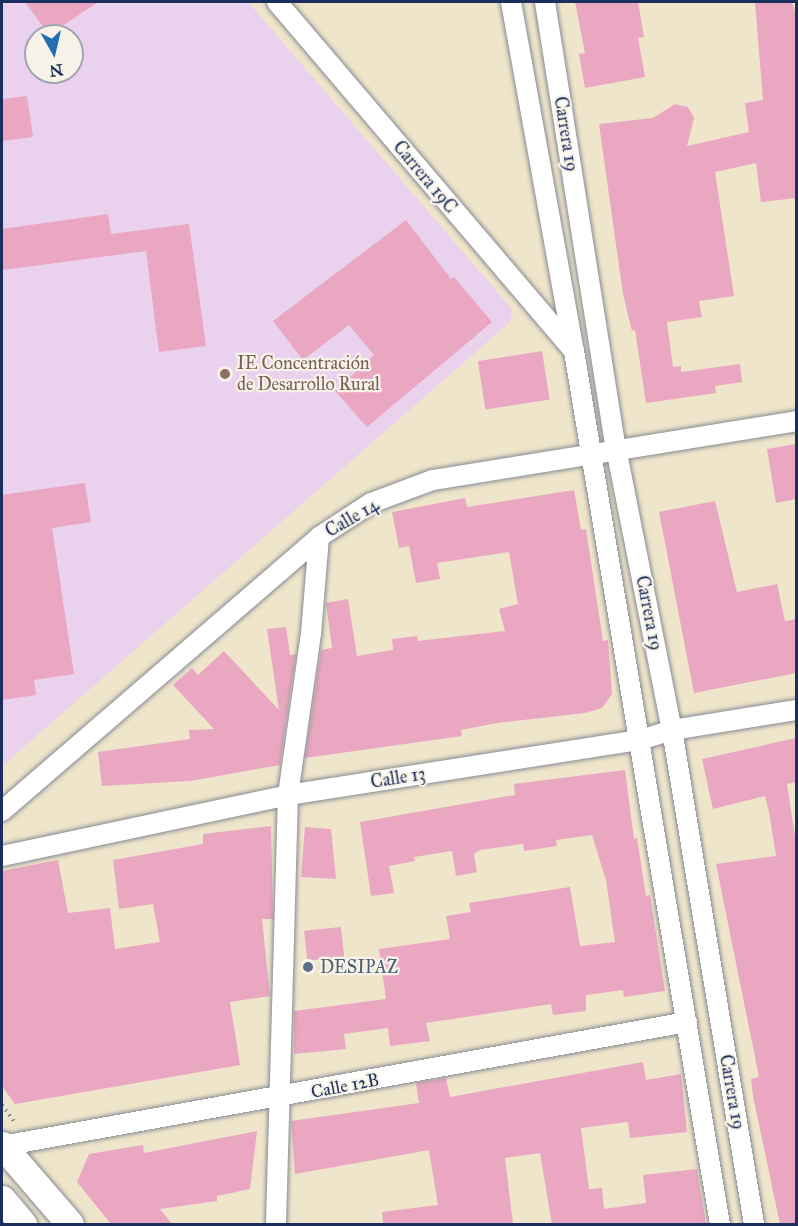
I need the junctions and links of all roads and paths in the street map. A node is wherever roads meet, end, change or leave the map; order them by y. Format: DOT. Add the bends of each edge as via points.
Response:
graph roads {
  1 [pos="277,2"];
  2 [pos="511,2"];
  3 [pos="545,2"];
  4 [pos="574,351"];
  5 [pos="796,421"];
  6 [pos="616,448"];
  7 [pos="591,454"];
  8 [pos="319,537"];
  9 [pos="796,710"];
  10 [pos="672,730"];
  11 [pos="640,740"];
  12 [pos="288,795"];
  13 [pos="2,811"];
  14 [pos="2,856"];
  15 [pos="687,1022"];
  16 [pos="281,1098"];
  17 [pos="2,1145"];
  18 [pos="2,1199"];
  19 [pos="23,1224"];
  20 [pos="70,1224"];
  21 [pos="276,1224"];
  22 [pos="720,1224"];
  23 [pos="754,1224"];
  1 -- 4 [label="street, Carrera 19C"];
  2 -- 4 [label="street, Carrera 19"];
  3 -- 6 [label="street, Carrera 19"];
  4 -- 7 [label="street, Carrera 19"];
  5 -- 6 [label="street, Calle 14"];
  6 -- 7 [label="street, Calle 14"];
  6 -- 10 [label="street, Carrera 19"];
  7 -- 8 [label="street, Calle 14" via="433,480 371,503"];
  7 -- 11 [label="street, Carrera 19"];
  8 -- 12 [label="street" via="311,634"];
  8 -- 13 [label="street, Calle 14"];
  9 -- 10 [label="street, Calle 13"];
  10 -- 11 [label="street, Calle 13"];
  10 -- 23 [label="street, Carrera 19"];
  11 -- 12 [label="street, Calle 13"];
  11 -- 15 [label="street, Carrera 19"];
  12 -- 14 [label="street, Calle 13"];
  12 -- 16 [label="street"];
  15 -- 16 [label="street, Calle 12B"];
  15 -- 22 [label="street, Carrera 19"];
  16 -- 17 [label="street, Calle 12B"];
  16 -- 21 [label="street"];
  17 -- 20 [label="main road"];
  18 -- 19 [label="main road"];
}
